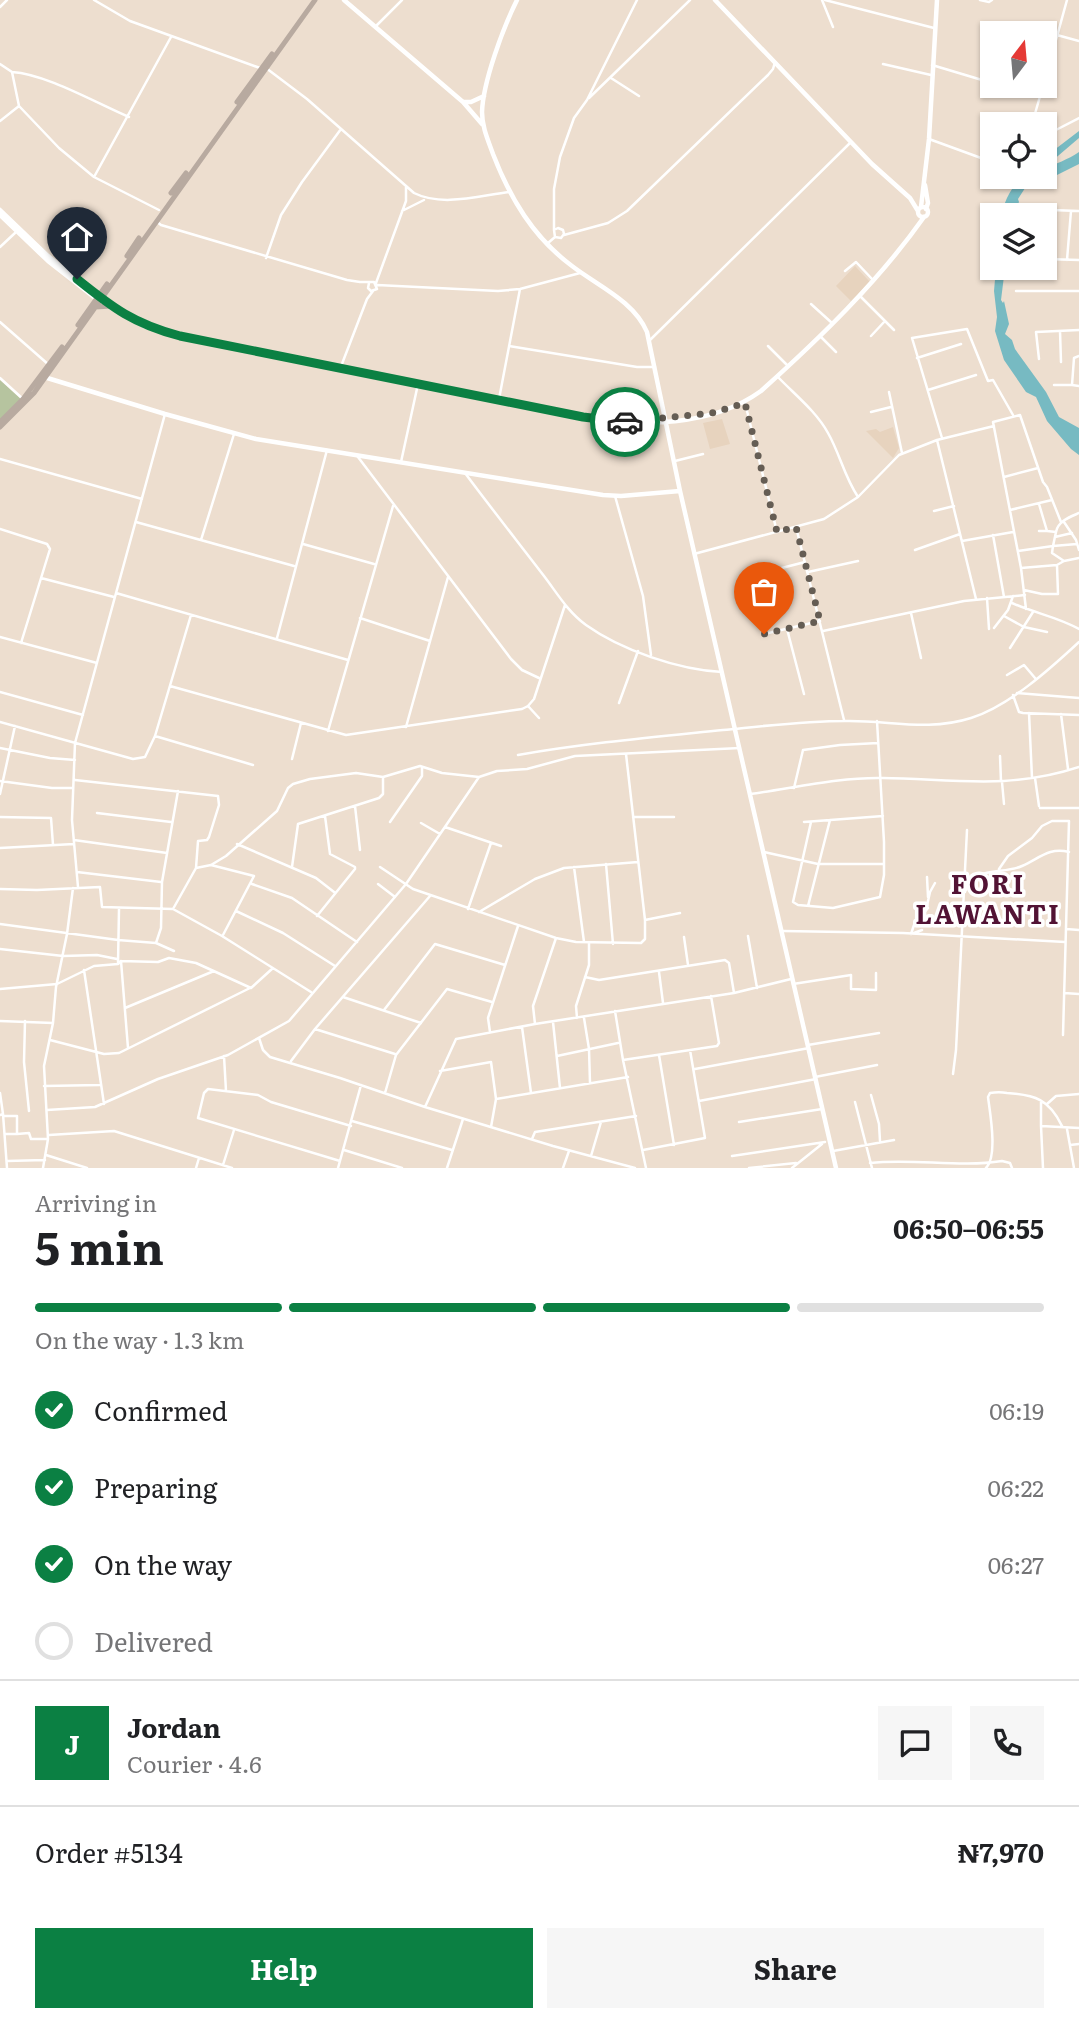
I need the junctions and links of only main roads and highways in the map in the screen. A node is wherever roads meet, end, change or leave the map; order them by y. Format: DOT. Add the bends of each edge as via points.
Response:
graph roads {
  1 [pos="313,0"];
  2 [pos="263,68"];
  3 [pos="100,299"];
  4 [pos="111,306"];
  5 [pos="95,307"];
  6 [pos="43,376"];
  7 [pos="0,422"];
  8 [pos="0,427"];
  1 -- 2 [label="main road"];
  2 -- 3 [label="main road"];
  2 -- 3 [label="main road"];
  3 -- 5 [label="main road"];
  3 -- 6 [label="main road"];
  4 -- 5 [label="main road"];
  5 -- 6 [label="main road"];
  6 -- 7 [label="main road"];
  6 -- 8 [label="main road"];
}
